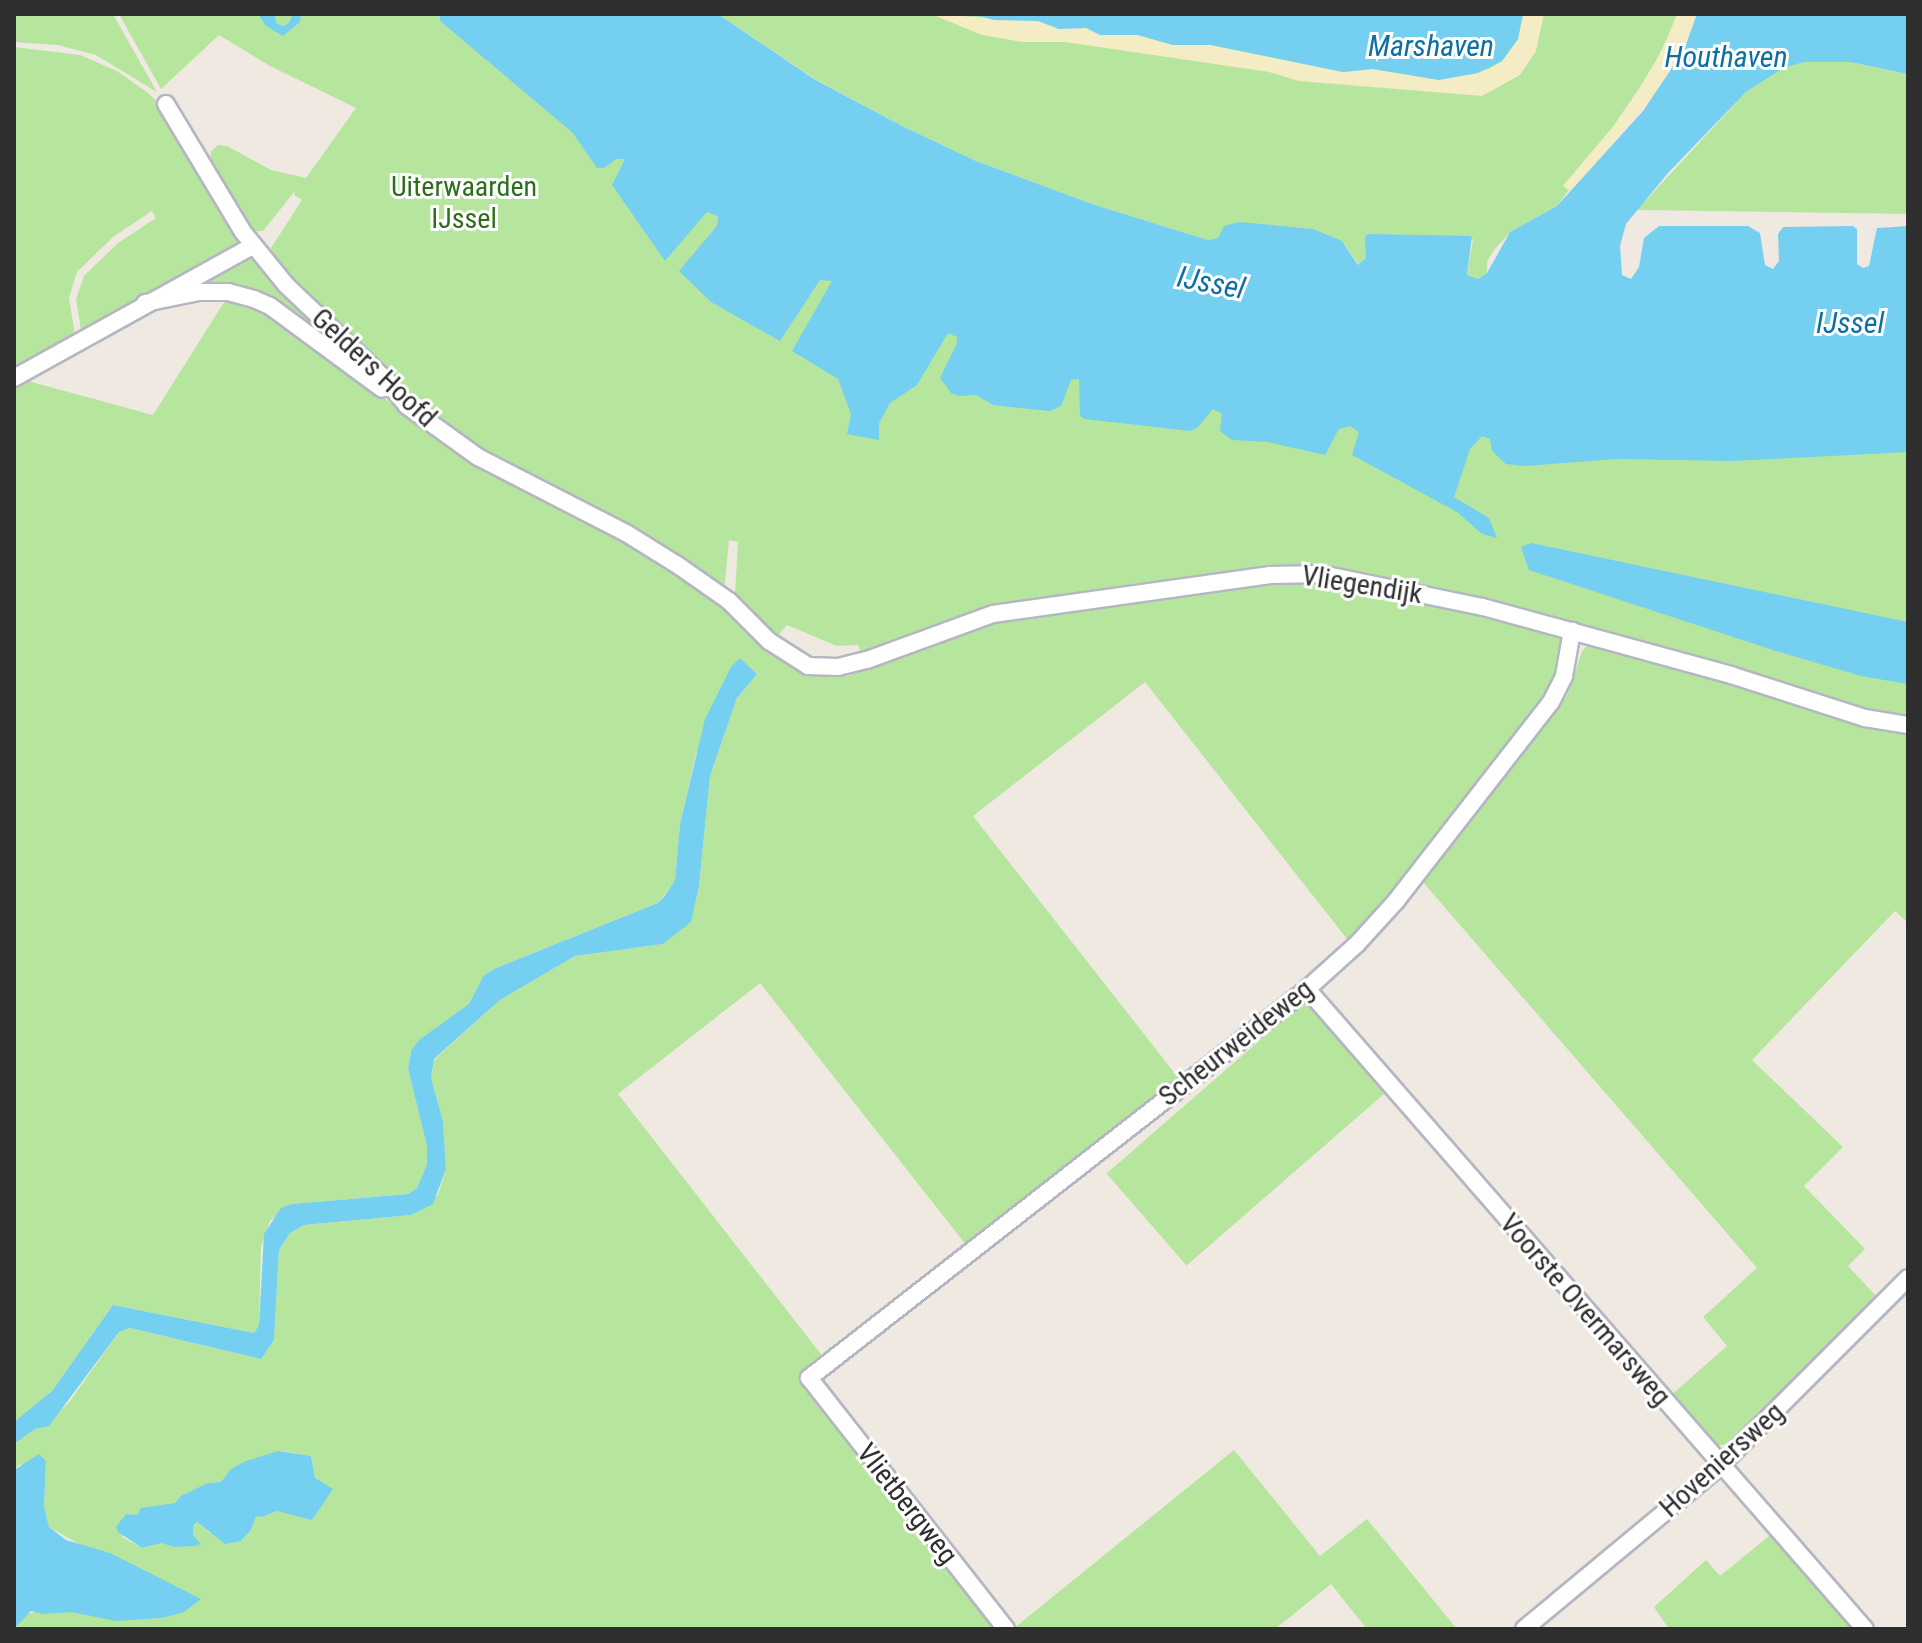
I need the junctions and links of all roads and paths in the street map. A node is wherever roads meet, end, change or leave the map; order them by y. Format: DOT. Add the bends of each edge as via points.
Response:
graph roads {
  1 [pos="166,104"];
  2 [pos="254,245"];
  3 [pos="145,303"];
  4 [pos="14,378"];
  5 [pos="407,406"];
  6 [pos="1572,631"];
  7 [pos="769,641"];
  8 [pos="1908,725"];
  9 [pos="1307,989"];
  10 [pos="1908,1278"];
  11 [pos="809,1378"];
  12 [pos="1720,1466"];
  13 [pos="1006,1629"];
  14 [pos="1524,1629"];
  15 [pos="1865,1629"];
  1 -- 2 [label="street, Gelders Hoofd"];
  2 -- 3 [label="street"];
  2 -- 5 [label="street, Gelders Hoofd" via="286,285"];
  3 -- 4 [label="street"];
  3 -- 5 [label="street" via="198,292 254,299"];
  5 -- 7 [label="street, Gelders Hoofd" via="478,457 679,566 729,601"];
  6 -- 7 [label="street, Vliegendijk" via="1362,580 1307,573 993,614 838,667 808,666"];
  6 -- 8 [label="street, Vliegendijk" via="1865,718"];
  6 -- 9 [label="street, Scheurweideweg" via="1564,676 1545,711 1382,918"];
  9 -- 11 [label="street, Scheurweideweg"];
  9 -- 12 [label="street, Voorste Overmarsweg"];
  10 -- 12 [label="street, Hoveniersweg"];
  11 -- 13 [label="street, Vlietbergweg"];
  12 -- 14 [label="street, Hoveniersweg"];
  12 -- 15 [label="street, Voorste Overmarsweg"];
}
